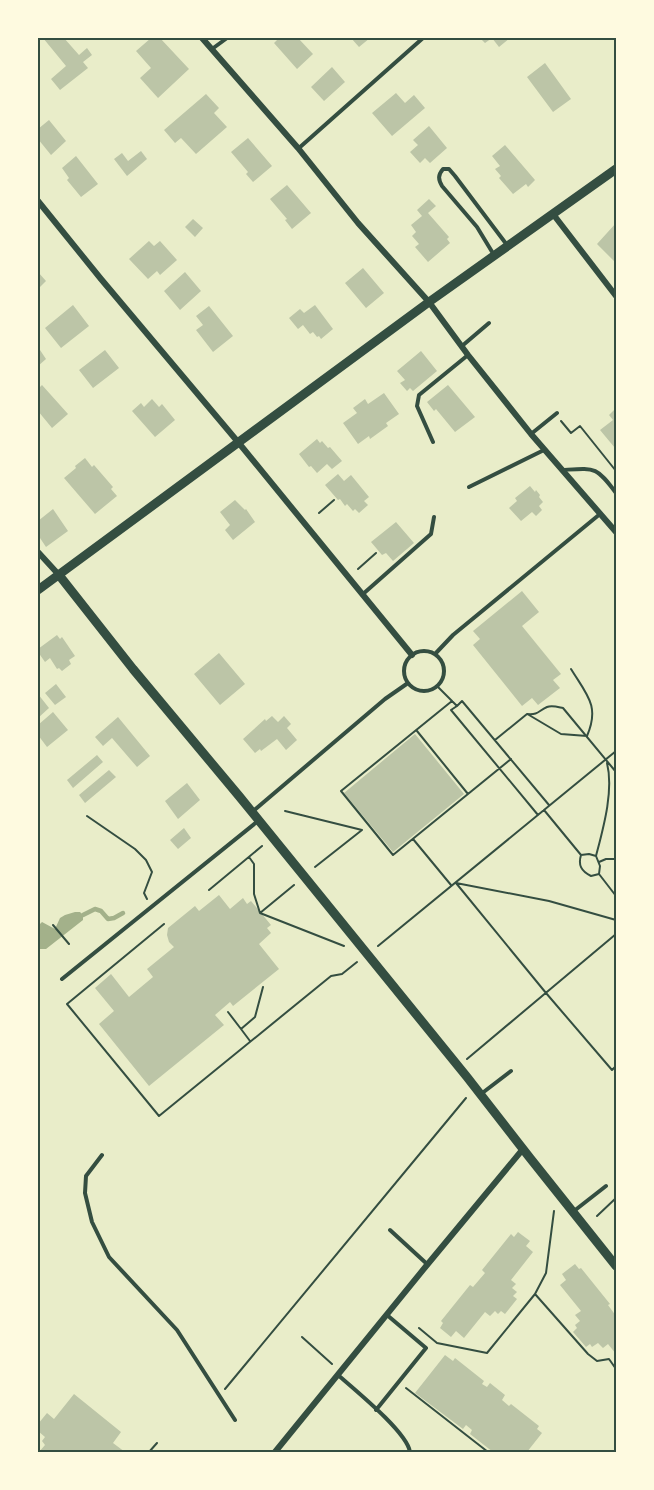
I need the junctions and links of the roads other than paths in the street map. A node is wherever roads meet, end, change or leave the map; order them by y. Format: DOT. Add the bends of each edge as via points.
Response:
graph roads {
  1 [pos="202,38"];
  2 [pos="226,38"];
  3 [pos="423,38"];
  4 [pos="212,49"];
  5 [pos="298,148"];
  6 [pos="616,169"];
  7 [pos="38,201"];
  8 [pos="553,214"];
  9 [pos="508,246"];
  10 [pos="495,255"];
  11 [pos="616,296"];
  12 [pos="429,302"];
  13 [pos="489,323"];
  14 [pos="462,347"];
  15 [pos="468,355"];
  16 [pos="556,414"];
  17 [pos="531,434"];
  18 [pos="238,442"];
  19 [pos="434,442"];
  20 [pos="544,450"];
  21 [pos="562,470"];
  22 [pos="469,487"];
  23 [pos="616,493"];
  24 [pos="600,514"];
  25 [pos="434,517"];
  26 [pos="616,532"];
  27 [pos="38,552"];
  28 [pos="59,575"];
  29 [pos="38,590"];
  30 [pos="362,594"];
  31 [pos="435,654"];
  32 [pos="412,655"];
  33 [pos="408,683"];
  34 [pos="252,812"];
  35 [pos="259,820"];
  36 [pos="62,979"];
  37 [pos="511,1071"];
  38 [pos="481,1094"];
  39 [pos="523,1149"];
  40 [pos="102,1155"];
  41 [pos="606,1186"];
  42 [pos="573,1211"];
  43 [pos="390,1230"];
  44 [pos="427,1264"];
  45 [pos="616,1266"];
  46 [pos="387,1315"];
  47 [pos="340,1373"];
  48 [pos="376,1410"];
  49 [pos="235,1420"];
  50 [pos="275,1452"];
  51 [pos="410,1452"];
  1 -- 4 [label="street"];
  2 -- 4 [label="lane"];
  3 -- 5 [label="lane"];
  4 -- 5 [label="street"];
  5 -- 12 [label="street"];
  6 -- 8 [label="street"];
  7 -- 18 [label="street"];
  8 -- 9 [label="street"];
  8 -- 11 [label="street"];
  9 -- 10 [label="street"];
  9 -- 10 [label="lane" via="455,176 443,168 438,179 442,186"];
  10 -- 12 [label="street"];
  12 -- 14 [label="street"];
  12 -- 18 [label="street"];
  13 -- 14 [label="lane"];
  14 -- 15 [label="street"];
  15 -- 17 [label="street"];
  15 -- 19 [label="lane" via="419,395 417,406"];
  16 -- 17 [label="lane"];
  17 -- 20 [label="street"];
  18 -- 28 [label="street"];
  18 -- 30 [label="street"];
  20 -- 21 [label="street"];
  20 -- 22 [label="lane"];
  21 -- 23 [label="lane" via="590,469 603,475"];
  21 -- 24 [label="street"];
  24 -- 26 [label="street"];
  24 -- 31 [label="lane"];
  25 -- 30 [label="lane" via="431,534"];
  27 -- 28 [label="street"];
  28 -- 29 [label="street"];
  28 -- 34 [label="street"];
  30 -- 32 [label="street"];
  31 -- 32 [label="lane" via="423,651"];
  31 -- 33 [label="lane" via="444,669 437,686 424,691"];
  32 -- 33 [label="lane" via="404,671"];
  33 -- 34 [label="lane"];
  34 -- 35 [label="street"];
  35 -- 36 [label="lane"];
  35 -- 38 [label="street"];
  37 -- 38 [label="lane"];
  38 -- 39 [label="street"];
  39 -- 42 [label="street"];
  39 -- 44 [label="street"];
  40 -- 49 [label="lane" via="86,1176 86,1192 92,1222 109,1257 177,1330"];
  41 -- 42 [label="lane"];
  42 -- 45 [label="street"];
  43 -- 44 [label="lane"];
  44 -- 46 [label="street"];
  46 -- 47 [label="street"];
  46 -- 48 [label="lane" via="426,1348"];
  47 -- 48 [label="lane"];
  47 -- 50 [label="street"];
  48 -- 51 [label="lane" via="407,1443"];
}
